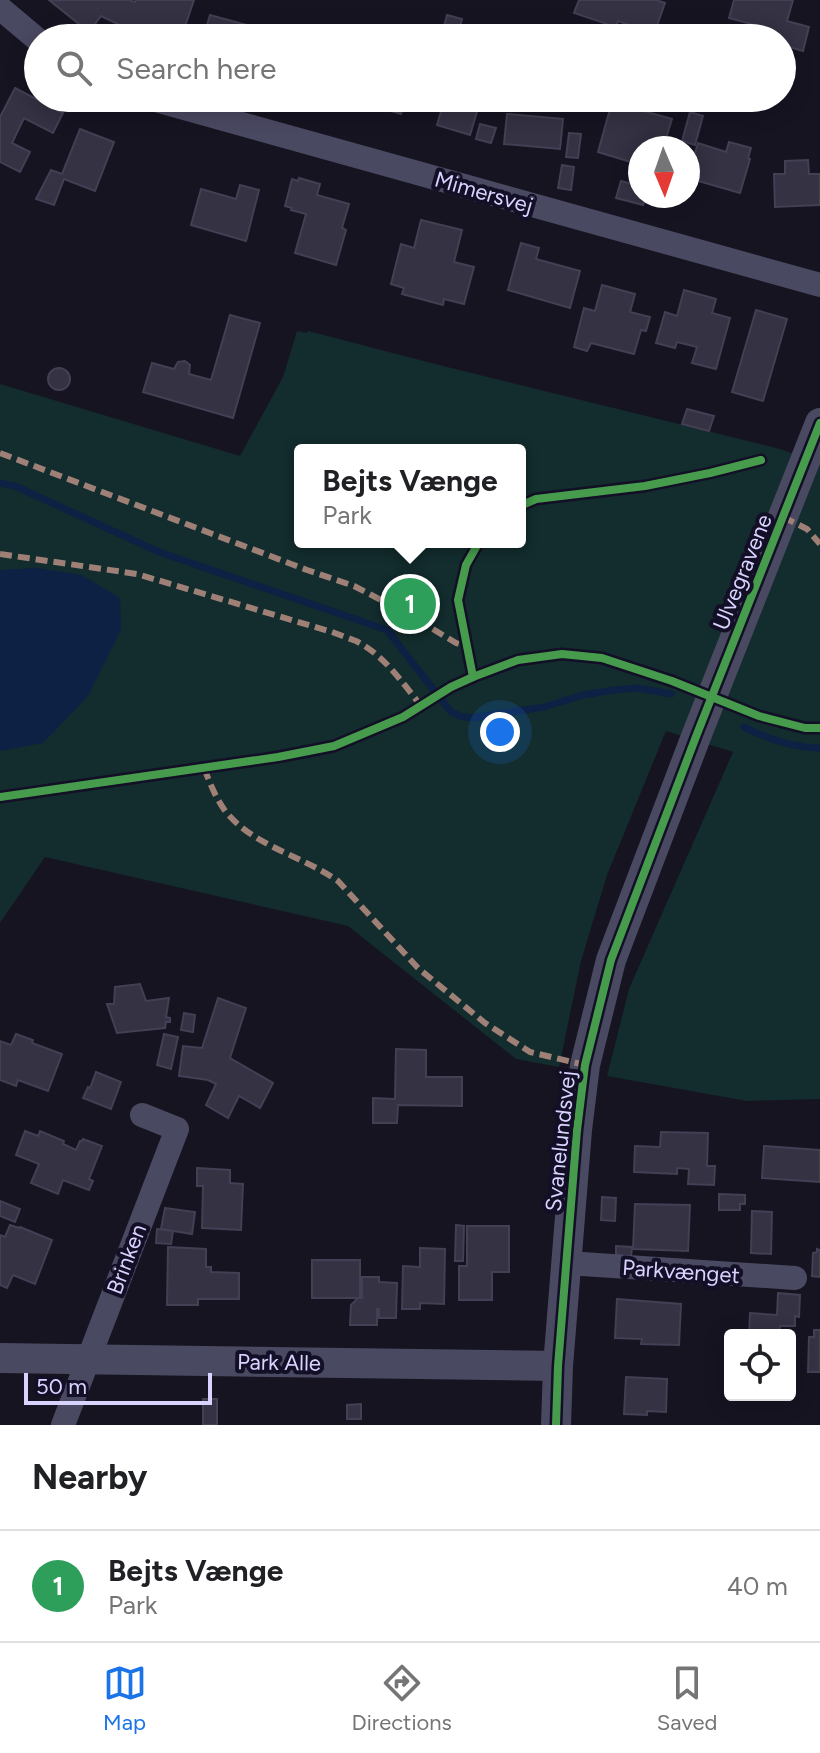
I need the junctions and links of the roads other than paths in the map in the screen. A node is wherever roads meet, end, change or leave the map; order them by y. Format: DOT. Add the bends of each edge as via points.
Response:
graph roads {
  1 [pos="0,8"];
  2 [pos="24,28"];
  3 [pos="198,112"];
  4 [pos="820,285"];
  5 [pos="820,423"];
  6 [pos="697,734"];
  7 [pos="142,1115"];
  8 [pos="567,1263"];
  9 [pos="795,1278"];
  10 [pos="0,1358"];
  11 [pos="88,1360"];
  12 [pos="558,1366"];
  13 [pos="63,1425"];
  14 [pos="556,1425"];
  1 -- 2 [label="street"];
  3 -- 4 [label="street, Mimersvej"];
  5 -- 6 [label="street, Ulvegravene"];
  6 -- 8 [label="street, Svanelundsvej" via="611,960 588,1050"];
  7 -- 11 [label="street, Brinken" via="177,1129"];
  8 -- 9 [label="street, Parkvænget"];
  8 -- 12 [label="street, Svanelundsvej"];
  10 -- 11 [label="street, Park Alle"];
  11 -- 12 [label="street, Park Alle"];
  11 -- 13 [label="street, Brinken"];
  12 -- 14 [label="street, Svanelundsvej"];
}
